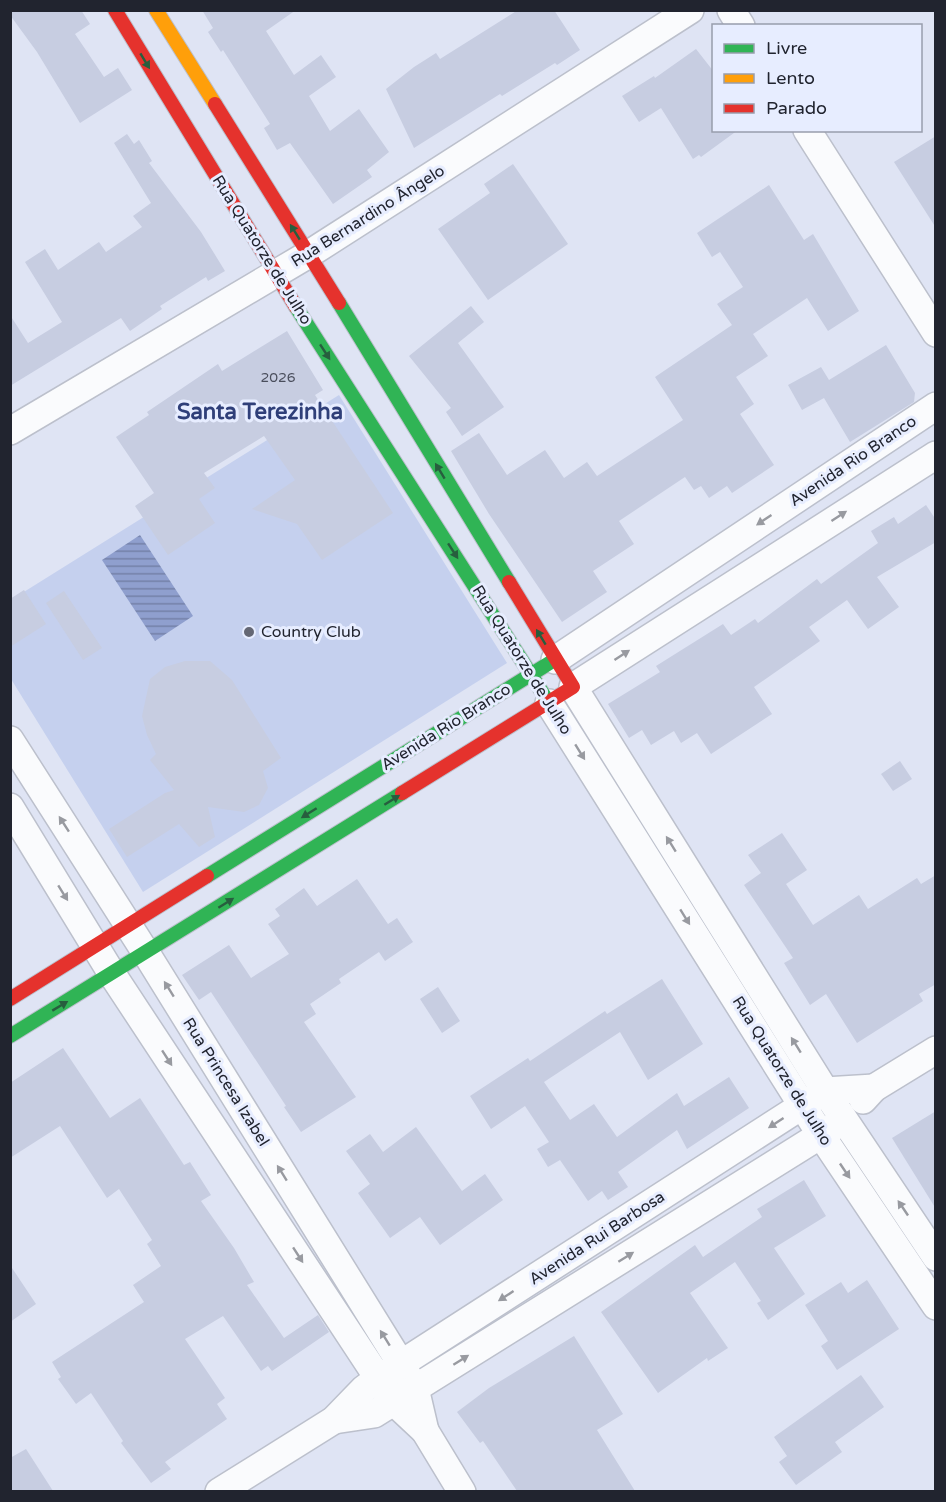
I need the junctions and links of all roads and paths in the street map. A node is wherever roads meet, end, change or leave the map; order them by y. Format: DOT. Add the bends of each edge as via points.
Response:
graph roads {
  1 [pos="115,10"];
  2 [pos="156,10"];
  3 [pos="690,10"];
  4 [pos="731,10"];
  5 [pos="740,24"];
  6 [pos="808,132"];
  7 [pos="222,134"];
  8 [pos="198,148"];
  9 [pos="309,254"];
  10 [pos="275,274"];
  11 [pos="936,333"];
  12 [pos="936,406"];
  13 [pos="390,421"];
  14 [pos="10,431"];
  15 [pos="936,455"];
  16 [pos="454,523"];
  17 [pos="555,660"];
  18 [pos="532,674"];
  19 [pos="573,687"];
  20 [pos="549,703"];
  21 [pos="10,740"];
  22 [pos="425,740"];
  23 [pos="444,768"];
  24 [pos="10,807"];
  25 [pos="229,862"];
  26 [pos="246,891"];
  27 [pos="129,925"];
  28 [pos="96,946"];
  29 [pos="146,953"];
  30 [pos="112,974"];
  31 [pos="10,999"];
  32 [pos="10,1036"];
  33 [pos="936,1050"];
  34 [pos="874,1088"];
  35 [pos="814,1098"];
  36 [pos="844,1120"];
  37 [pos="821,1135"];
  38 [pos="936,1257"];
  39 [pos="936,1306"];
  40 [pos="390,1371"];
  41 [pos="405,1395"];
  42 [pos="334,1420"];
  43 [pos="219,1491"];
  44 [pos="462,1491"];
  1 -- 8 [label="street, Rua Quatorze de Julho, one-way"];
  2 -- 7 [label="street, Rua Quatorze de Julho"];
  3 -- 9 [label="street, Rua Bernardino Ângelo"];
  4 -- 5 [label="street"];
  6 -- 11 [label="street"];
  7 -- 8 [label="street"];
  9 -- 7 [label="street, Rua Quatorze de Julho, one-way"];
  8 -- 10 [label="street, Rua Quatorze de Julho"];
  9 -- 10 [label="street, Rua Bernardino Ângelo"];
  9 -- 13 [label="street, Rua Quatorze de Julho"];
  10 -- 13 [label="street, Rua Quatorze de Julho, one-way"];
  10 -- 14 [label="street, Rua Bernardino Ângelo"];
  12 -- 17 [label="street, Avenida Rio Branco, one-way"];
  16 -- 13 [label="street, Rua Quatorze de Julho, one-way"];
  13 -- 16 [label="street, Rua Quatorze de Julho"];
  19 -- 15 [label="street, Avenida Rio Branco, one-way"];
  17 -- 16 [label="street, Rua Quatorze de Julho, one-way"];
  16 -- 18 [label="street, Rua Quatorze de Julho, one-way"];
  17 -- 18 [label="street, Avenida Rio Branco"];
  17 -- 19 [label="street, Rua Quatorze de Julho"];
  18 -- 20 [label="street, Rua Quatorze de Julho"];
  18 -- 22 [label="street, Avenida Rio Branco"];
  19 -- 20 [label="street, Avenida Rio Branco"];
  35 -- 19 [label="street, Rua Quatorze de Julho, one-way"];
  20 -- 23 [label="street, Avenida Rio Branco"];
  20 -- 35 [label="street, Rua Quatorze de Julho, one-way"];
  27 -- 21 [label="street, Rua Princesa Izabel, one-way"];
  22 -- 23 [label="street"];
  22 -- 25 [label="street, Avenida Rio Branco, one-way"];
  26 -- 23 [label="street, Avenida Rio Branco, one-way"];
  24 -- 28 [label="street, Rua Princesa Izabel, one-way"];
  25 -- 26 [label="street"];
  25 -- 27 [label="street, Avenida Rio Branco"];
  29 -- 26 [label="street, Avenida Rio Branco, one-way"];
  27 -- 28 [label="street, Avenida Rio Branco"];
  27 -- 29 [label="street, Rua Princesa Izabel"];
  28 -- 30 [label="street, Rua Princesa Izabel"];
  28 -- 31 [label="street, Avenida Rio Branco"];
  29 -- 30 [label="street, Avenida Rio Branco"];
  40 -- 29 [label="street, Rua Princesa Izabel, one-way"];
  32 -- 30 [label="street, Avenida Rio Branco, one-way"];
  30 -- 40 [label="street, Rua Princesa Izabel, one-way"];
  33 -- 34 [label="street, Avenida Rui Barbosa"];
  34 -- 35 [label="street, Avenida Rui Barbosa"];
  34 -- 36 [label="street, Avenida Rui Barbosa"];
  35 -- 36 [label="street, Rua Quatorze de Julho"];
  35 -- 37 [label="street, Rua Quatorze de Julho"];
  35 -- 40 [label="street, Avenida Rui Barbosa, one-way"];
  36 -- 37 [label="street, Avenida Rui Barbosa"];
  38 -- 36 [label="street, Rua Quatorze de Julho, one-way"];
  37 -- 39 [label="street, Rua Quatorze de Julho, one-way"];
  41 -- 37 [label="street, Avenida Rui Barbosa, one-way"];
  40 -- 41 [label="street, Rua Princesa Izabel"];
  40 -- 42 [label="street, Avenida Rui Barbosa" via="364,1389"];
  41 -- 42 [label="street, Avenida Rui Barbosa" via="374,1414"];
  41 -- 44 [label="street, Rua Princesa Izabel"];
  42 -- 43 [label="street, Avenida Rui Barbosa"];
}
